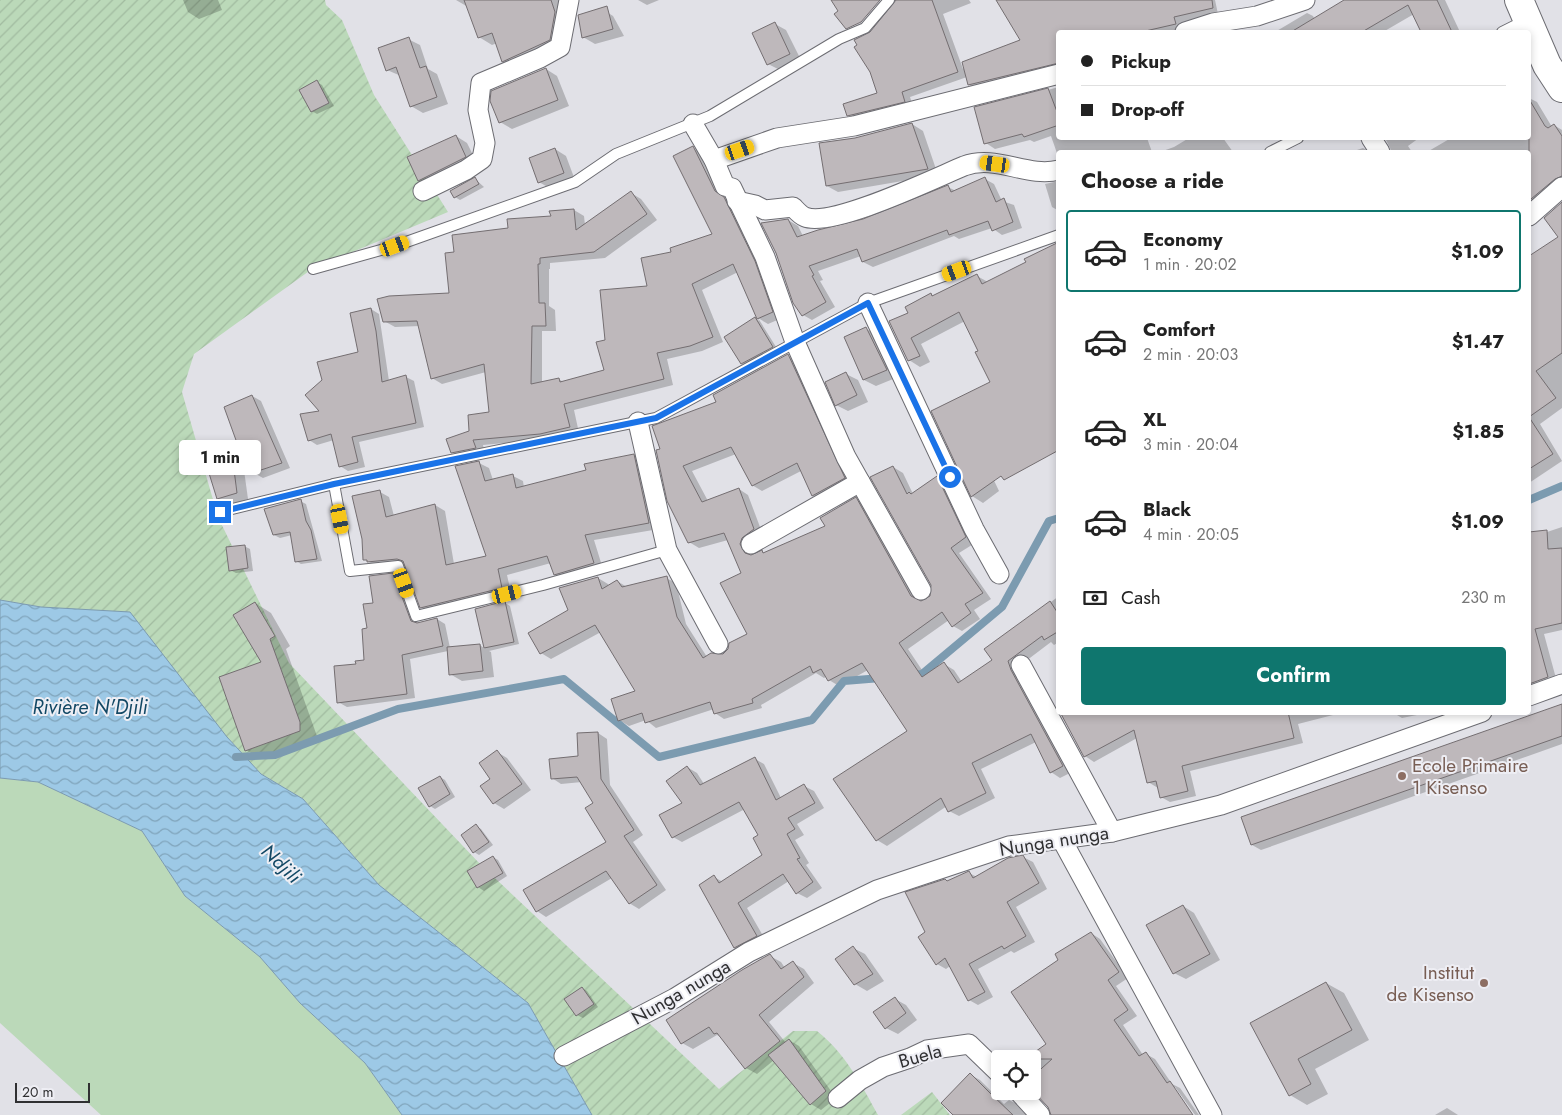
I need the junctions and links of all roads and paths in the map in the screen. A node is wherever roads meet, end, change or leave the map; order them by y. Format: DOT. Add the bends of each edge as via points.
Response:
graph roads {
  1 [pos="569,0"];
  2 [pos="889,0"];
  3 [pos="1305,0"];
  4 [pos="1522,10"];
  5 [pos="1191,30"];
  6 [pos="1504,30"];
  7 [pos="1554,60"];
  8 [pos="1056,75"];
  9 [pos="1562,88"];
  10 [pos="693,124"];
  11 [pos="1294,140"];
  12 [pos="1274,150"];
  13 [pos="714,160"];
  14 [pos="1056,171"];
  15 [pos="1562,187"];
  16 [pos="423,190"];
  17 [pos="737,201"];
  18 [pos="1531,214"];
  19 [pos="1056,236"];
  20 [pos="313,269"];
  21 [pos="868,303"];
  22 [pos="796,342"];
  23 [pos="638,422"];
  24 [pos="860,482"];
  25 [pos="334,484"];
  26 [pos="220,512"];
  27 [pos="751,544"];
  28 [pos="668,550"];
  29 [pos="999,574"];
  30 [pos="921,590"];
  31 [pos="718,644"];
  32 [pos="1022,665"];
  33 [pos="1562,684"];
  34 [pos="1531,695"];
  35 [pos="1474,715"];
  36 [pos="1112,832"];
  37 [pos="1062,840"];
  38 [pos="564,1056"];
  39 [pos="991,1065"];
  40 [pos="838,1098"];
  41 [pos="1026,1100"];
  42 [pos="1040,1115"];
  43 [pos="1212,1115"];
  1 -- 16 [label="street" via="560,47 481,83 478,110 485,143 482,159"];
  2 -- 10 [label="lane" via="864,28 839,39"];
  3 -- 5 [label="street" via="1257,16"];
  4 -- 6 [label="lane"];
  4 -- 7 [label="street"];
  7 -- 9 [label="street"];
  8 -- 13 [label="street" via="854,126 777,138"];
  10 -- 13 [label="street"];
  10 -- 20 [label="lane" via="616,154 575,182 395,246"];
  11 -- 12 [label="lane"];
  13 -- 17 [label="street" via="725,186 732,188"];
  14 -- 17 [label="street" via="1022,171 983,162 848,213 819,217 806,217 792,207 765,210 755,204"];
  15 -- 18 [label="street"];
  17 -- 22 [label="street" via="765,257"];
  19 -- 21 [label="lane"];
  21 -- 22 [label="lane"];
  21 -- 29 [label="street" via="974,529"];
  22 -- 23 [label="lane" via="663,415"];
  22 -- 24 [label="street"];
  23 -- 25 [label="lane"];
  23 -- 28 [label="street"];
  24 -- 27 [label="street"];
  24 -- 30 [label="street"];
  25 -- 26 [label="lane"];
  25 -- 28 [label="lane" via="350,571 398,566 416,616"];
  28 -- 31 [label="street"];
  32 -- 36 [label="street"];
  33 -- 34 [label="street"];
  35 -- 36 [label="street, Nunga nunga" via="1221,805"];
  36 -- 37 [label="street, Nunga nunga"];
  37 -- 38 [label="street, Nunga nunga" via="1009,846 877,890 749,952 675,998"];
  37 -- 43 [label="street"];
  39 -- 40 [label="street, Buela" via="969,1044 927,1050 883,1066"];
  41 -- 42 [label="street"];
}
